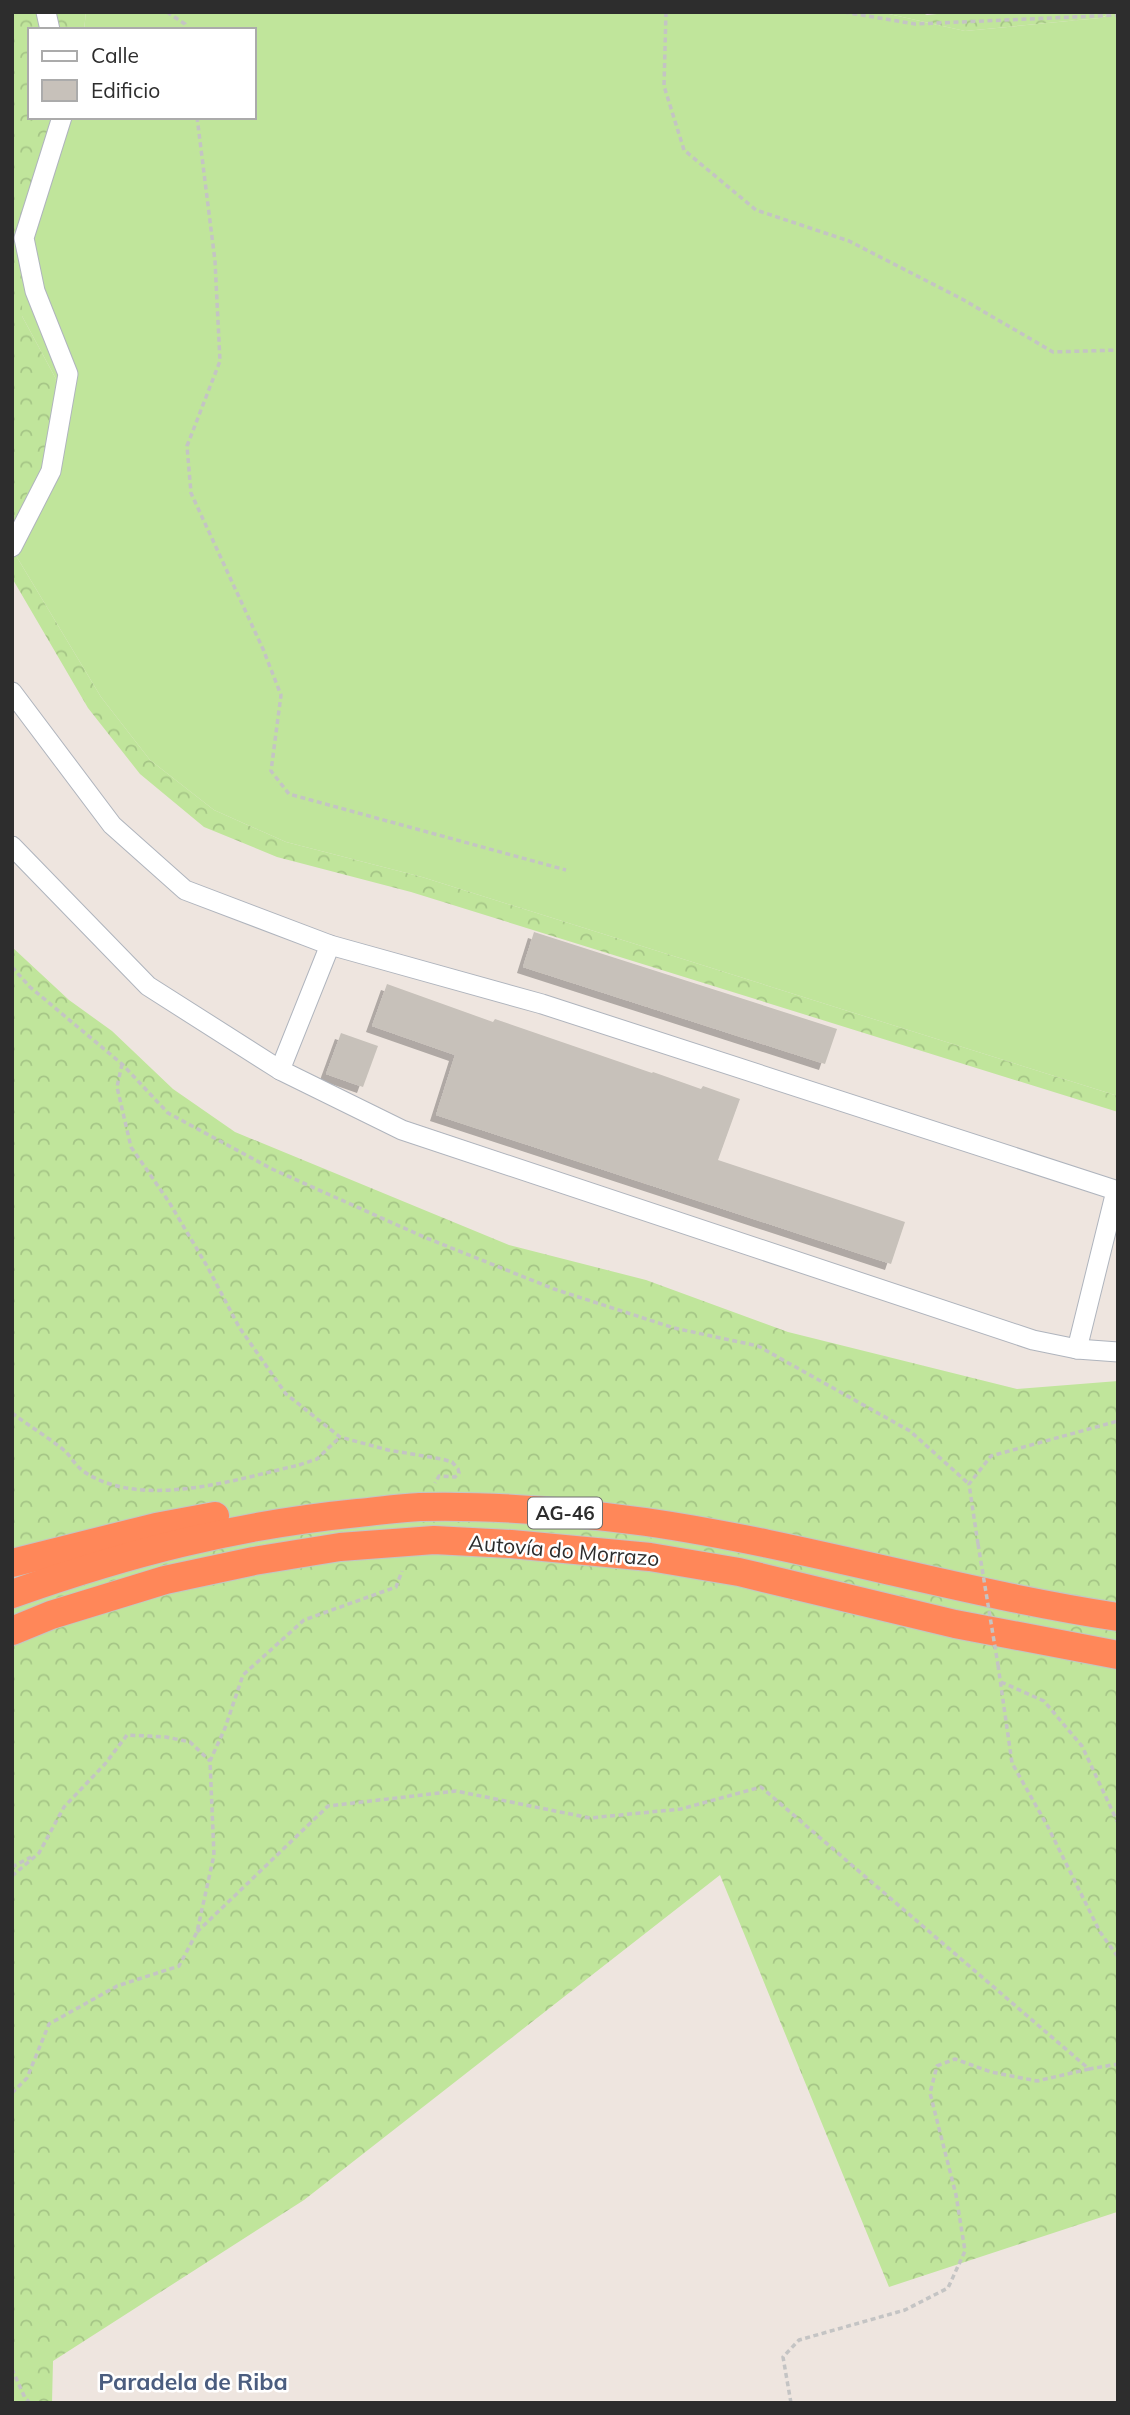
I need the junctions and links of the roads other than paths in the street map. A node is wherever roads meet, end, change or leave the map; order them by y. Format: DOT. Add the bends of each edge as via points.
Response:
graph roads {
  1 [pos="61,119"];
  2 [pos="12,547"];
  3 [pos="12,692"];
  4 [pos="12,846"];
  5 [pos="330,945"];
  6 [pos="279,1070"];
  7 [pos="1117,1191"];
  8 [pos="1077,1349"];
  9 [pos="1118,1352"];
  10 [pos="426,1497"];
  11 [pos="12,1563"];
  12 [pos="12,1594"];
  13 [pos="1118,1617"];
  14 [pos="12,1631"];
  15 [pos="1118,1655"];
  1 -- 2 [label="street" via="24,238 34,291 68,374 51,471"];
  3 -- 5 [label="street" via="112,825 185,890"];
  4 -- 6 [label="street" via="148,986"];
  5 -- 6 [label="street"];
  5 -- 7 [label="street" via="542,1004"];
  6 -- 8 [label="street" via="402,1130 1032,1340"];
  7 -- 8 [label="street"];
  8 -- 9 [label="street"];
  10 -- 11 [label="highway" via="305,1502 156,1527"];
  10 -- 12 [label="highway, Autovía do Morrazo / AG-46" via="236,1530 139,1553"];
  10 -- 13 [label="highway, Autovía do Morrazo / AG-46" via="646,1522 1054,1608"];
  14 -- 15 [label="highway, Autovía do Morrazo / AG-46" via="165,1580 340,1546 434,1540 650,1557 726,1569 955,1624"];
}
